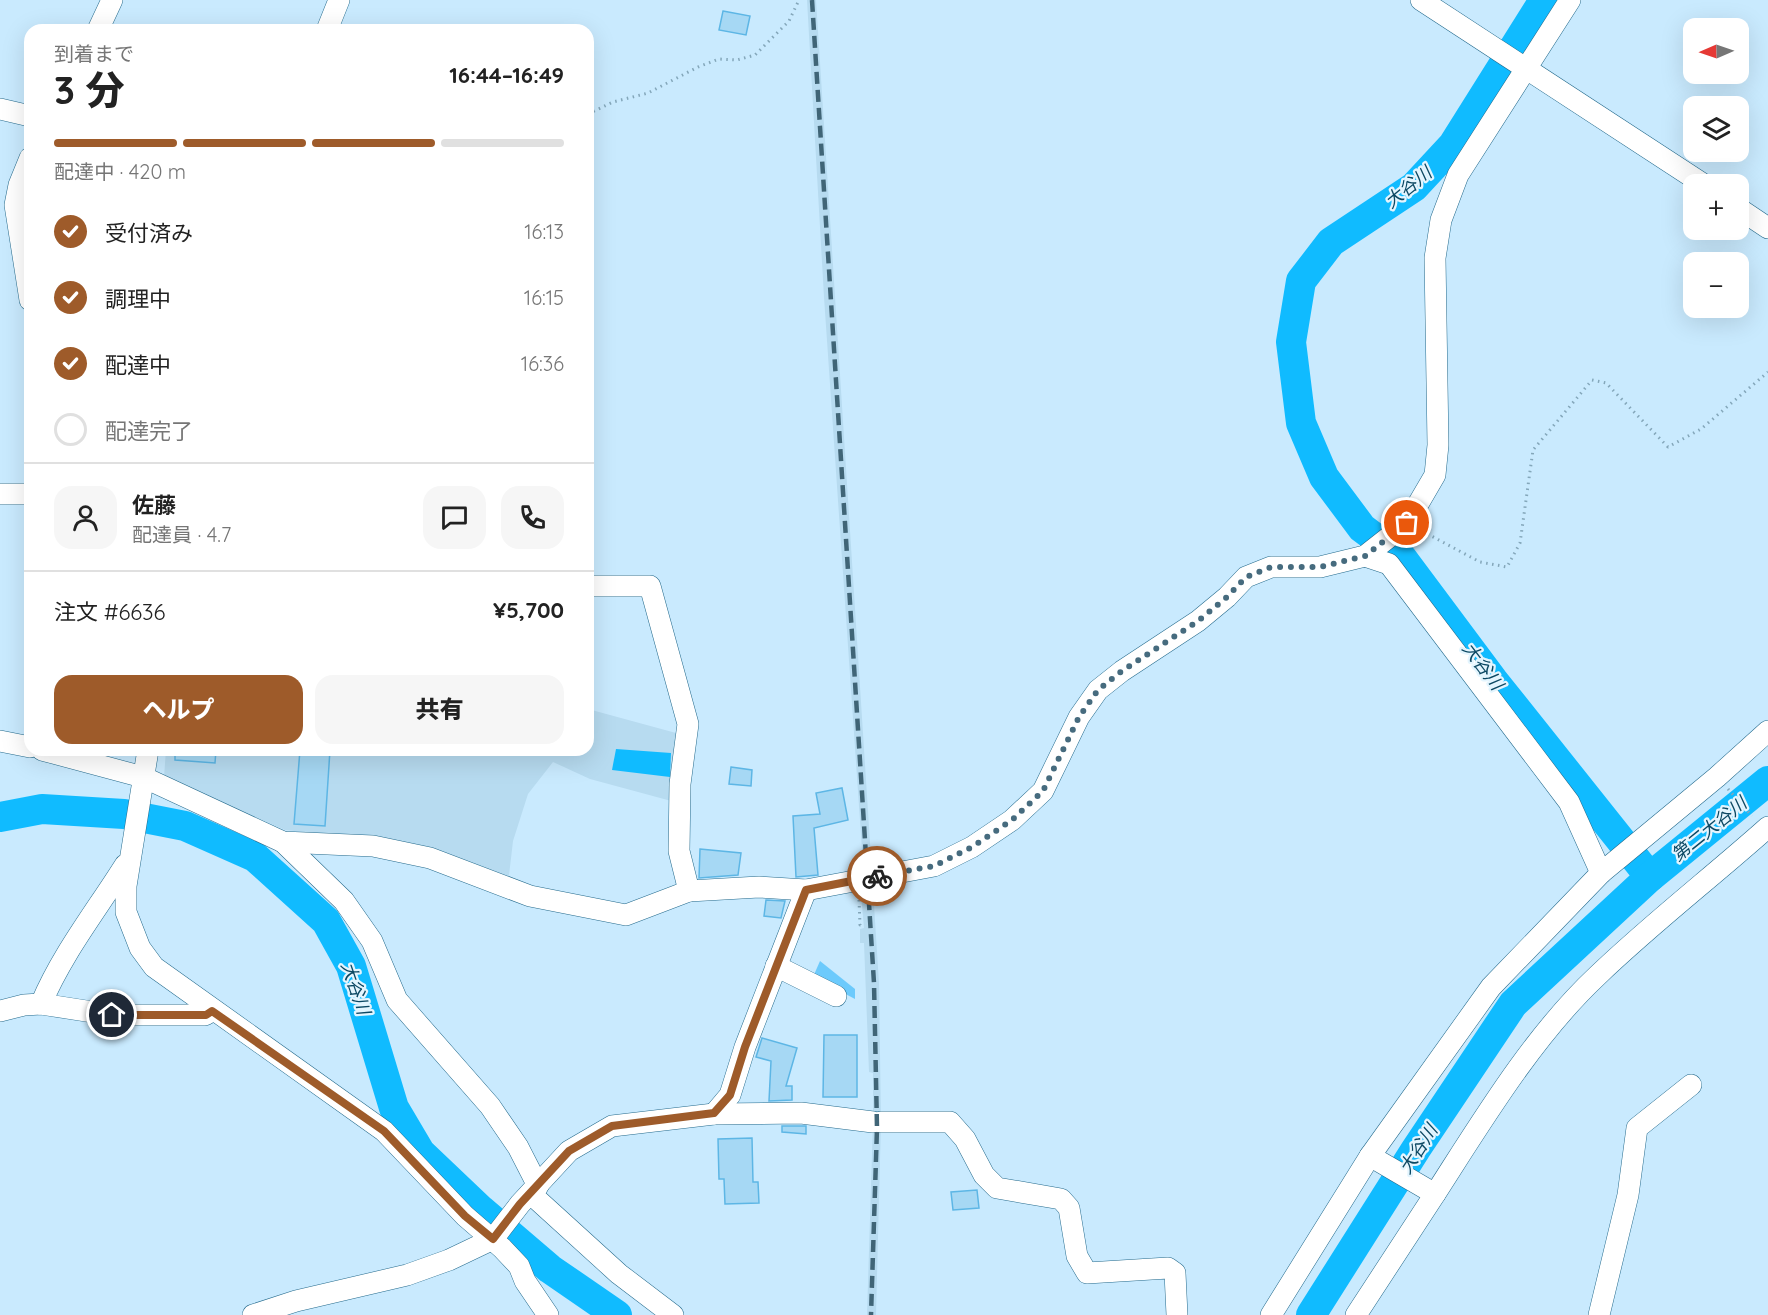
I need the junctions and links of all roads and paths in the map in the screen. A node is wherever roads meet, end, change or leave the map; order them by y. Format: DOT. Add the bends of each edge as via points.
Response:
graph roads {
  1 [pos="112,0"];
  2 [pos="339,0"];
  3 [pos="799,0"];
  4 [pos="1421,0"];
  5 [pos="1570,0"];
  6 [pos="101,24"];
  7 [pos="329,24"];
  8 [pos="1521,64"];
  9 [pos="0,109"];
  10 [pos="594,111"];
  11 [pos="24,115"];
  12 [pos="24,173"];
  13 [pos="1688,174"];
  14 [pos="1749,215"];
  15 [pos="1768,228"];
  16 [pos="24,262"];
  17 [pos="1768,372"];
  18 [pos="0,494"];
  19 [pos="24,494"];
  20 [pos="1401,527"];
  21 [pos="1370,552"];
  22 [pos="594,586"];
  23 [pos="1768,732"];
  24 [pos="0,741"];
  25 [pos="24,746"];
  26 [pos="60,756"];
  27 [pos="147,756"];
  28 [pos="142,783"];
  29 [pos="1725,786"];
  30 [pos="1760,822"];
  31 [pos="283,842"];
  32 [pos="132,851"];
  33 [pos="1601,873"];
  34 [pos="857,880"];
  35 [pos="806,890"];
  36 [pos="689,891"];
  37 [pos="863,925"];
  38 [pos="777,966"];
  39 [pos="836,996"];
  40 [pos="41,1004"];
  41 [pos="0,1011"];
  42 [pos="212,1011"];
  43 [pos="1691,1085"];
  44 [pos="714,1113"];
  45 [pos="1374,1158"];
  46 [pos="1433,1193"];
  47 [pos="530,1195"];
  48 [pos="495,1236"];
  49 [pos="253,1315"];
  50 [pos="548,1315"];
  51 [pos="673,1315"];
  52 [pos="1177,1315"];
  53 [pos="1271,1315"];
  54 [pos="1356,1315"];
  55 [pos="1599,1315"];
  1 -- 6 [label="street"];
  2 -- 7 [label="street"];
  3 -- 10 [label="path" via="789,21 755,55 719,59 648,93"];
  4 -- 8 [label="street"];
  5 -- 8 [label="street"];
  8 -- 13 [label="street"];
  8 -- 20 [label="street" via="1458,175 1441,220 1435,258 1435,475"];
  9 -- 11 [label="street"];
  12 -- 16 [label="street" via="15,205"];
  14 -- 15 [label="street"];
  17 -- 20 [label="path" via="1701,429 1668,447 1606,382 1592,381 1533,450 1520,543 1507,567 1480,562"];
  18 -- 19 [label="street"];
  20 -- 21 [label="street"];
  21 -- 33 [label="street" via="1389,564 1569,802"];
  21 -- 34 [label="street" via="1320,567 1271,567 1246,577 1198,621 1098,690 1079,717 1043,791 1012,820 934,866"];
  22 -- 36 [label="street" via="650,586 688,724 680,784 679,851"];
  23 -- 33 [label="street"];
  24 -- 25 [label="street"];
  26 -- 28 [label="street"];
  27 -- 28 [label="street"];
  28 -- 31 [label="street"];
  28 -- 32 [label="street"];
  29 -- 30 [label="path"];
  30 -- 46 [label="street" via="1596,976 1554,1023"];
  31 -- 36 [label="street" via="373,846 430,858 530,896 626,915"];
  31 -- 47 [label="street" via="344,901 372,940 397,1000 490,1106 518,1147"];
  32 -- 40 [label="street" via="50,982"];
  32 -- 42 [label="street" via="126,912 140,948 154,967"];
  33 -- 45 [label="street" via="1491,987"];
  34 -- 35 [label="street"];
  34 -- 37 [label="path"];
  35 -- 36 [label="street" via="759,887"];
  35 -- 38 [label="street"];
  38 -- 39 [label="street"];
  38 -- 44 [label="street" via="730,1095"];
  40 -- 41 [label="street"];
  40 -- 42 [label="street" via="112,1015 206,1015"];
  42 -- 48 [label="street" via="384,1131 465,1216"];
  43 -- 55 [label="street" via="1637,1128 1628,1195"];
  44 -- 47 [label="street" via="612,1126 569,1151"];
  44 -- 52 [label="street" via="801,1113 877,1122 950,1122 965,1139 984,1175 997,1188 1061,1198 1069,1208 1077,1256 1087,1273 1168,1268 1175,1273"];
  45 -- 46 [label="street"];
  45 -- 53 [label="street"];
  46 -- 54 [label="street"];
  47 -- 48 [label="street"];
  47 -- 51 [label="street" via="619,1275"];
  48 -- 49 [label="street" via="449,1260 407,1275"];
  48 -- 50 [label="street" via="519,1266"];
}
